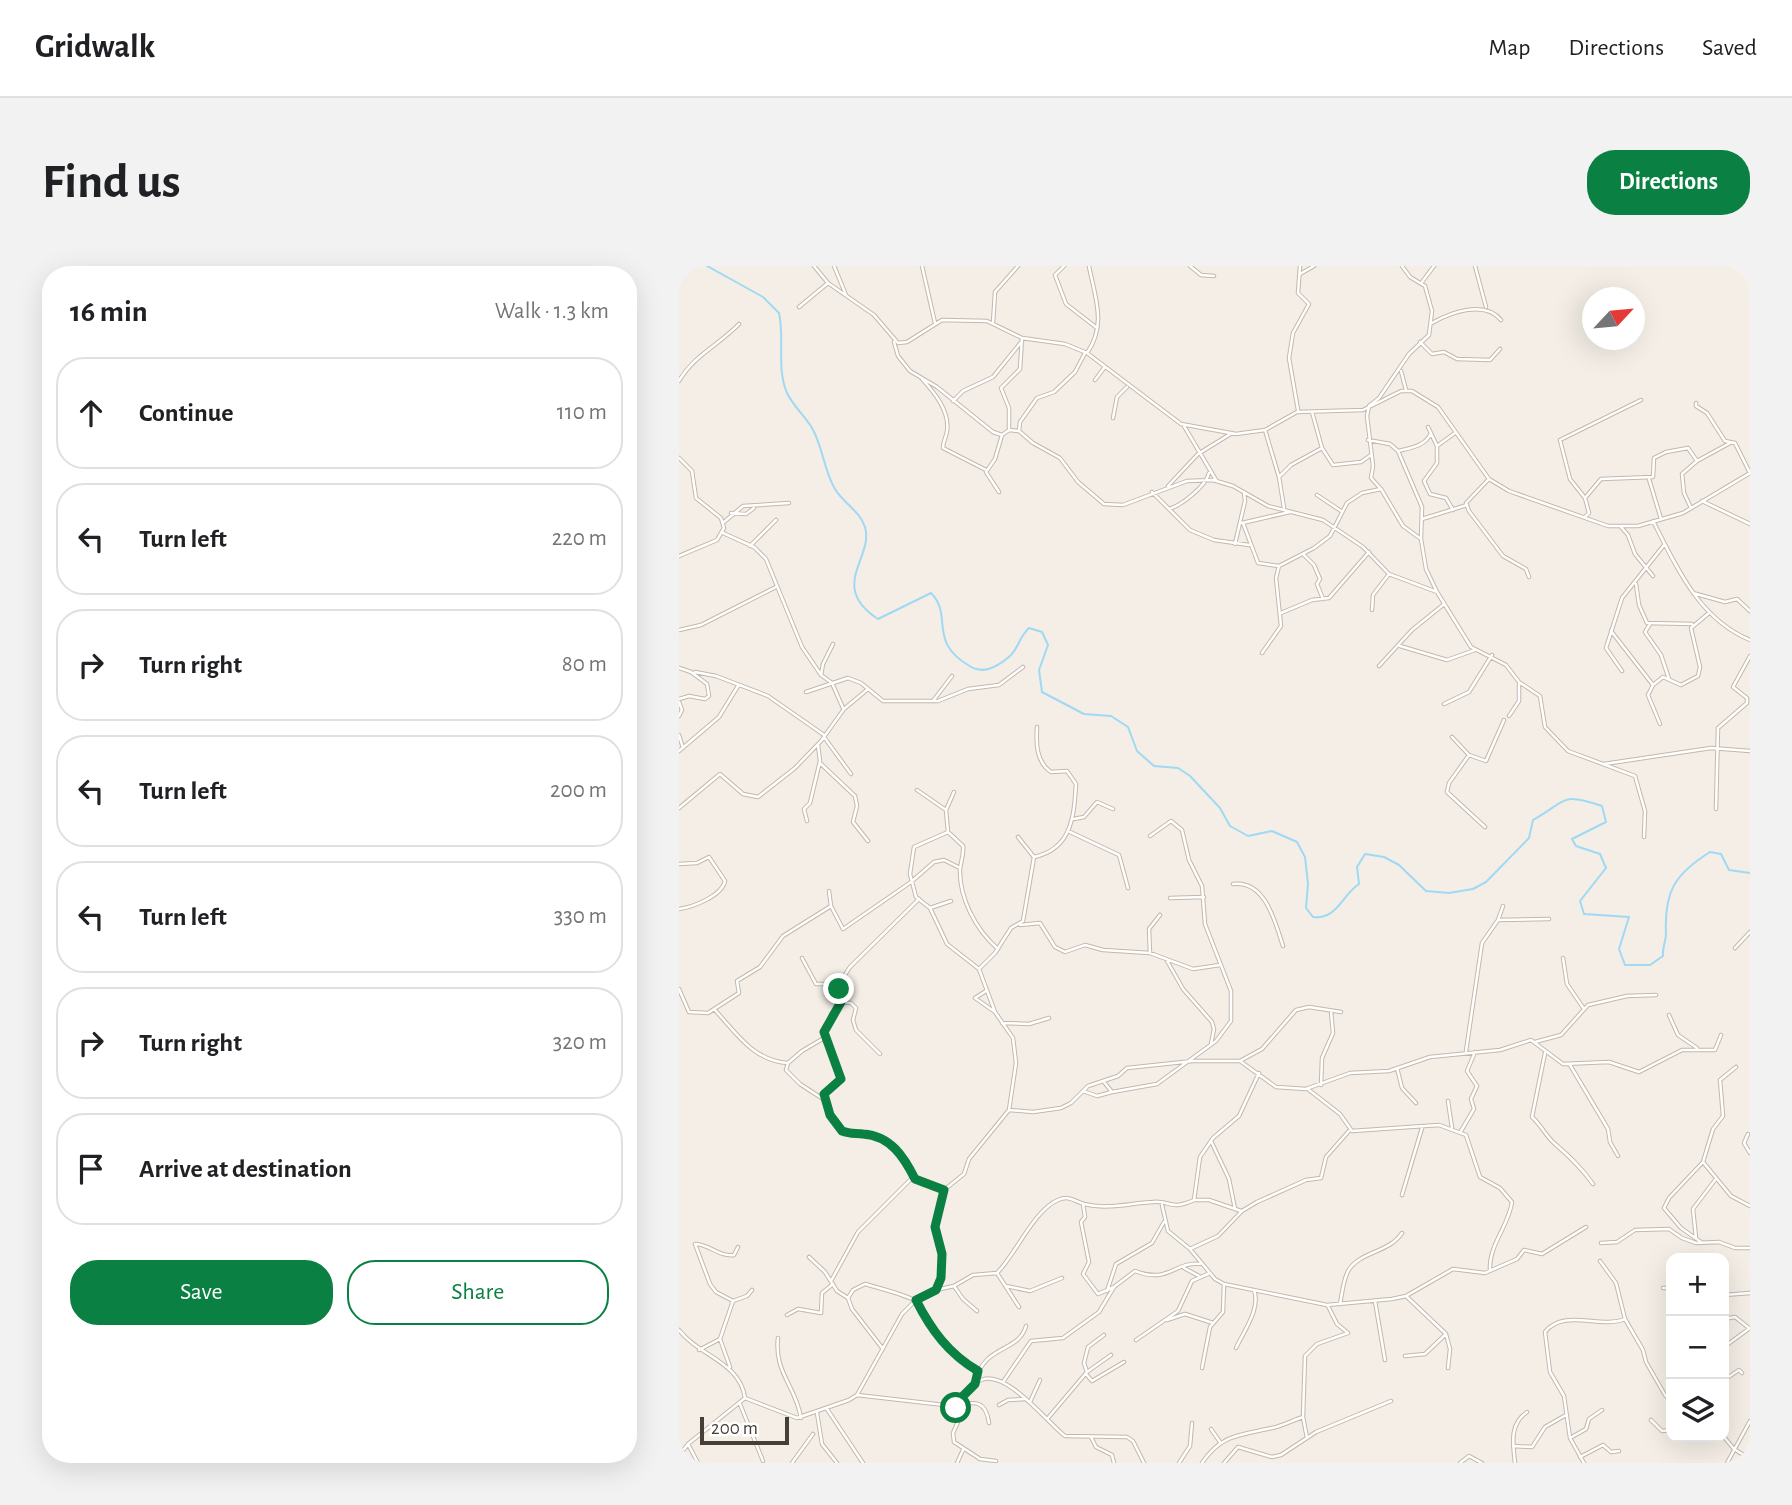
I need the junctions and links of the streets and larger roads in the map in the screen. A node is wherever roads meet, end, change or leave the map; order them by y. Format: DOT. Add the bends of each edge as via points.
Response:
graph roads {
  1 [pos="814,266"];
  2 [pos="834,266"];
  3 [pos="922,266"];
  4 [pos="1018,266"];
  5 [pos="1064,266"];
  6 [pos="1089,266"];
  7 [pos="1190,266"];
  8 [pos="1300,266"];
  9 [pos="1314,266"];
  10 [pos="1402,266"];
  11 [pos="1434,266"];
  12 [pos="1475,266"];
  13 [pos="1300,274"];
  14 [pos="1214,276"];
  15 [pos="1422,282"];
  16 [pos="828,284"];
  17 [pos="846,295"];
  18 [pos="799,307"];
  19 [pos="1486,308"];
  20 [pos="1501,320"];
  21 [pos="935,323"];
  22 [pos="993,323"];
  23 [pos="1432,323"];
  24 [pos="739,324"];
  25 [pos="1099,329"];
  26 [pos="893,339"];
  27 [pos="1022,340"];
  28 [pos="1420,342"];
  29 [pos="1500,349"];
  30 [pos="1086,353"];
  31 [pos="1104,368"];
  32 [pos="1401,371"];
  33 [pos="919,376"];
  34 [pos="1095,380"];
  35 [pos="679,381"];
  36 [pos="1127,387"];
  37 [pos="1406,390"];
  38 [pos="1641,400"];
  39 [pos="953,401"];
  40 [pos="1696,403"];
  41 [pos="1368,408"];
  42 [pos="1312,411"];
  43 [pos="1297,412"];
  44 [pos="1113,418"];
  45 [pos="1020,422"];
  46 [pos="1184,426"];
  47 [pos="1428,427"];
  48 [pos="1009,430"];
  49 [pos="1265,430"];
  50 [pos="1019,431"];
  51 [pos="1232,433"];
  52 [pos="1431,433"];
  53 [pos="1455,433"];
  54 [pos="1002,435"];
  55 [pos="1368,440"];
  56 [pos="1730,443"];
  57 [pos="1437,446"];
  58 [pos="1322,449"];
  59 [pos="1398,451"];
  60 [pos="1201,453"];
  61 [pos="1370,455"];
  62 [pos="679,458"];
  63 [pos="1697,461"];
  64 [pos="986,470"];
  65 [pos="1209,473"];
  66 [pos="1750,473"];
  67 [pos="1279,477"];
  68 [pos="1649,478"];
  69 [pos="1207,479"];
  70 [pos="1489,480"];
  71 [pos="1217,481"];
  72 [pos="1166,488"];
  73 [pos="1381,489"];
  74 [pos="999,492"];
  75 [pos="1152,492"];
  76 [pos="1244,493"];
  77 [pos="1317,495"];
  78 [pos="1584,498"];
  79 [pos="1702,501"];
  80 [pos="789,503"];
  81 [pos="1467,505"];
  82 [pos="756,507"];
  83 [pos="1284,508"];
  84 [pos="1691,508"];
  85 [pos="1169,509"];
  86 [pos="1453,510"];
  87 [pos="1293,511"];
  88 [pos="1341,511"];
  89 [pos="731,513"];
  90 [pos="1589,513"];
  91 [pos="1585,517"];
  92 [pos="1422,519"];
  93 [pos="1661,519"];
  94 [pos="776,520"];
  95 [pos="1653,521"];
  96 [pos="724,522"];
  97 [pos="1242,523"];
  98 [pos="1597,523"];
  99 [pos="1750,524"];
  100 [pos="1334,527"];
  101 [pos="1621,527"];
  102 [pos="723,533"];
  103 [pos="1419,533"];
  104 [pos="1234,545"];
  105 [pos="1250,545"];
  106 [pos="1665,545"];
  107 [pos="750,546"];
  108 [pos="1369,552"];
  109 [pos="1301,555"];
  110 [pos="679,556"];
  111 [pos="1279,566"];
  112 [pos="1645,566"];
  113 [pos="1389,574"];
  114 [pos="1653,576"];
  115 [pos="1529,577"];
  116 [pos="1636,584"];
  117 [pos="776,587"];
  118 [pos="1437,592"];
  119 [pos="1693,593"];
  120 [pos="1323,599"];
  121 [pos="1443,605"];
  122 [pos="1372,610"];
  123 [pos="1750,611"];
  124 [pos="1280,613"];
  125 [pos="1709,613"];
  126 [pos="1650,624"];
  127 [pos="1692,624"];
  128 [pos="679,630"];
  129 [pos="1611,631"];
  130 [pos="1750,640"];
  131 [pos="833,645"];
  132 [pos="1398,646"];
  133 [pos="1475,650"];
  134 [pos="1262,653"];
  135 [pos="1492,654"];
  136 [pos="1750,656"];
  137 [pos="1379,666"];
  138 [pos="1023,667"];
  139 [pos="679,668"];
  140 [pos="1622,671"];
  141 [pos="695,672"];
  142 [pos="821,675"];
  143 [pos="952,676"];
  144 [pos="1519,681"];
  145 [pos="1671,682"];
  146 [pos="832,684"];
  147 [pos="1653,685"];
  148 [pos="738,686"];
  149 [pos="868,689"];
  150 [pos="806,692"];
  151 [pos="679,700"];
  152 [pos="933,701"];
  153 [pos="1444,704"];
  154 [pos="844,709"];
  155 [pos="679,716"];
  156 [pos="1509,716"];
  157 [pos="1504,720"];
  158 [pos="1660,724"];
  159 [pos="1037,727"];
  160 [pos="679,735"];
  161 [pos="824,735"];
  162 [pos="1452,737"];
  163 [pos="819,743"];
  164 [pos="683,748"];
  165 [pos="1716,748"];
  166 [pos="679,751"];
  167 [pos="1750,751"];
  168 [pos="1469,755"];
  169 [pos="820,763"];
  170 [pos="1604,764"];
  171 [pos="851,774"];
  172 [pos="917,790"];
  173 [pos="954,792"];
  174 [pos="679,808"];
  175 [pos="1716,809"];
  176 [pos="946,810"];
  177 [pos="1113,810"];
  178 [pos="1074,819"];
  179 [pos="807,821"];
  180 [pos="1485,827"];
  181 [pos="948,832"];
  182 [pos="1070,832"];
  183 [pos="1150,836"];
  184 [pos="1018,837"];
  185 [pos="1644,837"];
  186 [pos="868,841"];
  187 [pos="1034,857"];
  188 [pos="679,864"];
  189 [pos="960,868"];
  190 [pos="911,882"];
  191 [pos="1233,884"];
  192 [pos="1128,888"];
  193 [pos="829,891"];
  194 [pos="1204,897"];
  195 [pos="1170,898"];
  196 [pos="919,899"];
  197 [pos="951,901"];
  198 [pos="1503,905"];
  199 [pos="831,906"];
  200 [pos="930,908"];
  201 [pos="679,909"];
  202 [pos="1160,915"];
  203 [pos="1549,919"];
  204 [pos="1498,920"];
  205 [pos="1019,925"];
  206 [pos="1750,932"];
  207 [pos="1283,946"];
  208 [pos="1735,948"];
  209 [pos="998,949"];
  210 [pos="1150,953"];
  211 [pos="801,958"];
  212 [pos="1563,958"];
  213 [pos="1166,959"];
  214 [pos="1220,965"];
  215 [pos="979,969"];
  216 [pos="839,984"];
  217 [pos="679,989"];
  218 [pos="986,991"];
  219 [pos="1656,995"];
  220 [pos="841,1002"];
  221 [pos="1584,1009"];
  222 [pos="715,1010"];
  223 [pos="1331,1011"];
  224 [pos="995,1012"];
  225 [pos="1342,1012"];
  226 [pos="1669,1015"];
  227 [pos="1049,1018"];
  228 [pos="1002,1023"];
  229 [pos="824,1032"];
  230 [pos="1721,1035"];
  231 [pos="824,1038"];
  232 [pos="818,1040"];
  233 [pos="1535,1042"];
  234 [pos="1211,1044"];
  235 [pos="1697,1049"];
  236 [pos="1466,1052"];
  237 [pos="1475,1052"];
  238 [pos="1545,1053"];
  239 [pos="880,1054"];
  240 [pos="1240,1061"];
  241 [pos="1184,1062"];
  242 [pos="788,1063"];
  243 [pos="1570,1065"];
  244 [pos="1736,1067"];
  245 [pos="1397,1068"];
  246 [pos="1259,1073"];
  247 [pos="1103,1080"];
  248 [pos="1321,1085"];
  249 [pos="1306,1089"];
  250 [pos="1083,1091"];
  251 [pos="1112,1092"];
  252 [pos="823,1099"];
  253 [pos="1448,1101"];
  254 [pos="1416,1103"];
  255 [pos="1009,1110"];
  256 [pos="1422,1128"];
  257 [pos="1452,1128"];
  258 [pos="1350,1131"];
  259 [pos="1461,1131"];
  260 [pos="1748,1134"];
  261 [pos="1211,1141"];
  262 [pos="1750,1153"];
  263 [pos="1618,1156"];
  264 [pos="1703,1162"];
  265 [pos="914,1176"];
  266 [pos="1715,1180"];
  267 [pos="1593,1184"];
  268 [pos="944,1190"];
  269 [pos="1402,1195"];
  270 [pos="1194,1200"];
  271 [pos="1083,1204"];
  272 [pos="1162,1205"];
  273 [pos="1750,1206"];
  274 [pos="1235,1209"];
  275 [pos="1242,1211"];
  276 [pos="1164,1222"];
  277 [pos="1585,1227"];
  278 [pos="1402,1233"];
  279 [pos="1696,1238"];
  280 [pos="1601,1242"];
  281 [pos="1702,1243"];
  282 [pos="738,1247"];
  283 [pos="1750,1248"];
  284 [pos="1190,1249"];
  285 [pos="809,1257"];
  286 [pos="1600,1261"];
  287 [pos="1201,1264"];
  288 [pos="1184,1268"];
  289 [pos="1490,1270"];
  290 [pos="997,1273"];
  291 [pos="1210,1273"];
  292 [pos="1199,1276"];
  293 [pos="1062,1278"];
  294 [pos="832,1282"];
  295 [pos="1224,1284"];
  296 [pos="954,1286"];
  297 [pos="1006,1286"];
  298 [pos="1114,1287"];
  299 [pos="752,1290"];
  300 [pos="936,1290"];
  301 [pos="1254,1290"];
  302 [pos="1107,1291"];
  303 [pos="1750,1293"];
  304 [pos="1729,1295"];
  305 [pos="1406,1296"];
  306 [pos="848,1298"];
  307 [pos="916,1300"];
  308 [pos="733,1301"];
  309 [pos="1375,1301"];
  310 [pos="1340,1304"];
  311 [pos="1327,1305"];
  312 [pos="1019,1307"];
  313 [pos="977,1311"];
  314 [pos="787,1315"];
  315 [pos="1729,1318"];
  316 [pos="1625,1319"];
  317 [pos="1160,1322"];
  318 [pos="1214,1323"];
  319 [pos="1026,1326"];
  320 [pos="1749,1328"];
  321 [pos="679,1331"];
  322 [pos="1446,1334"];
  323 [pos="1104,1335"];
  324 [pos="778,1338"];
  325 [pos="720,1339"];
  326 [pos="1136,1340"];
  327 [pos="1729,1344"];
  328 [pos="1236,1348"];
  329 [pos="883,1349"];
  330 [pos="699,1350"];
  331 [pos="1111,1355"];
  332 [pos="1405,1356"];
  333 [pos="1385,1360"];
  334 [pos="1124,1363"];
  335 [pos="730,1367"];
  336 [pos="1202,1368"];
  337 [pos="1448,1368"];
  338 [pos="978,1371"];
  339 [pos="1086,1373"];
  340 [pos="1742,1373"];
  341 [pos="1726,1379"];
  342 [pos="1040,1380"];
  343 [pos="1003,1381"];
  344 [pos="975,1384"];
  345 [pos="857,1395"];
  346 [pos="1666,1396"];
  347 [pos="744,1398"];
  348 [pos="1025,1399"];
  349 [pos="1391,1401"];
  350 [pos="1030,1402"];
  351 [pos="740,1404"];
  352 [pos="999,1405"];
  353 [pos="953,1406"];
  354 [pos="827,1409"];
  355 [pos="1602,1410"];
  356 [pos="1527,1412"];
  357 [pos="817,1413"];
  358 [pos="1566,1415"];
  359 [pos="1303,1417"];
  360 [pos="801,1418"];
  361 [pos="1048,1418"];
  362 [pos="1651,1420"];
  363 [pos="1750,1421"];
  364 [pos="989,1423"];
  365 [pos="1192,1423"];
  366 [pos="1211,1429"];
  367 [pos="1666,1431"];
  368 [pos="813,1434"];
  369 [pos="1091,1437"];
  370 [pos="1307,1438"];
  371 [pos="1570,1438"];
  372 [pos="1220,1441"];
  373 [pos="1728,1442"];
  374 [pos="688,1444"];
  375 [pos="1513,1446"];
  376 [pos="1734,1449"];
  377 [pos="963,1450"];
  378 [pos="1619,1451"];
  379 [pos="679,1456"];
  380 [pos="1580,1457"];
  381 [pos="1750,1459"];
  382 [pos="763,1461"];
  383 [pos="996,1461"];
  384 [pos="698,1463"];
  385 [pos="792,1463"];
  386 [pos="837,1463"];
  387 [pos="863,1463"];
  388 [pos="957,1463"];
  389 [pos="1114,1463"];
  390 [pos="1143,1463"];
  391 [pos="1179,1463"];
  392 [pos="1202,1463"];
  393 [pos="1224,1463"];
  394 [pos="1460,1463"];
  395 [pos="1482,1463"];
  396 [pos="1515,1463"];
  397 [pos="1584,1463"];
  398 [pos="1727,1463"];
  1 -- 16 [label="street"];
  2 -- 17 [label="street"];
  3 -- 21 [label="street"];
  4 -- 22 [label="street" via="995,292"];
  5 -- 25 [label="street" via="1055,275 1066,304"];
  6 -- 25 [label="street"];
  7 -- 14 [label="street" via="1202,275"];
  8 -- 13 [label="street"];
  9 -- 13 [label="street"];
  10 -- 15 [label="street" via="1410,277"];
  11 -- 15 [label="street"];
  12 -- 19 [label="street"];
  13 -- 43 [label="street" via="1299,293 1309,304 1293,333 1289,358"];
  15 -- 23 [label="street" via="1430,299"];
  16 -- 17 [label="street"];
  16 -- 18 [label="street"];
  17 -- 26 [label="street" via="874,315"];
  19 -- 20 [label="street"];
  19 -- 23 [label="street" via="1476,307"];
  21 -- 22 [label="street" via="965,319"];
  21 -- 26 [label="street" via="907,342"];
  22 -- 27 [label="street"];
  23 -- 28 [label="street" via="1429,335"];
  24 -- 35 [label="street" via="690,362"];
  25 -- 30 [label="street"];
  26 -- 33 [label="street" via="904,365"];
  27 -- 30 [label="street" via="1065,344"];
  27 -- 39 [label="street" via="993,377"];
  27 -- 48 [label="street" via="1020,369 1001,388 1009,408"];
  28 -- 29 [label="street" via="1432,354 1444,352 1457,359 1490,360"];
  28 -- 32 [label="street"];
  30 -- 31 [label="street"];
  30 -- 45 [label="street" via="1075,372 1054,392 1037,398"];
  31 -- 34 [label="street"];
  31 -- 36 [label="street"];
  32 -- 37 [label="street"];
  32 -- 41 [label="street"];
  33 -- 39 [label="street"];
  33 -- 64 [label="street" via="940,400 946,418 942,445 946,452"];
  36 -- 44 [label="street" via="1117,397"];
  36 -- 46 [label="street"];
  37 -- 41 [label="street"];
  37 -- 53 [label="street" via="1438,407"];
  38 -- 78 [label="street" via="1560,440 1570,479"];
  39 -- 54 [label="street"];
  40 -- 56 [label="street"];
  41 -- 42 [label="street"];
  41 -- 55 [label="street"];
  42 -- 43 [label="street"];
  42 -- 58 [label="street"];
  43 -- 49 [label="street"];
  45 -- 48 [label="street"];
  45 -- 50 [label="street"];
  46 -- 51 [label="street"];
  46 -- 60 [label="street"];
  47 -- 52 [label="street"];
  48 -- 50 [label="street"];
  48 -- 54 [label="street"];
  49 -- 51 [label="street"];
  49 -- 67 [label="street"];
  50 -- 75 [label="street" via="1061,458 1100,503 1123,505"];
  51 -- 60 [label="street"];
  52 -- 57 [label="street"];
  52 -- 59 [label="street" via="1417,446"];
  53 -- 57 [label="street"];
  53 -- 70 [label="street"];
  54 -- 64 [label="street" via="995,459"];
  55 -- 59 [label="street" via="1390,444"];
  55 -- 61 [label="street"];
  56 -- 63 [label="street"];
  56 -- 66 [label="street" via="1735,443"];
  57 -- 86 [label="street" via="1437,463 1424,481 1430,494 1446,498"];
  58 -- 61 [label="street" via="1335,466"];
  58 -- 67 [label="street" via="1291,465"];
  59 -- 92 [label="street" via="1422,507"];
  60 -- 65 [label="street"];
  60 -- 72 [label="street"];
  61 -- 73 [label="street" via="1371,478"];
  62 -- 96 [label="street" via="692,471 696,498"];
  63 -- 68 [label="street" via="1688,448 1666,452 1654,458 1655,476"];
  63 -- 84 [label="street" via="1682,474"];
  64 -- 74 [label="street"];
  65 -- 69 [label="street"];
  65 -- 71 [label="street"];
  66 -- 79 [label="street"];
  67 -- 83 [label="street"];
  68 -- 78 [label="street" via="1601,479"];
  68 -- 93 [label="street"];
  69 -- 71 [label="street"];
  69 -- 72 [label="street"];
  69 -- 85 [label="street" via="1180,505"];
  70 -- 81 [label="street"];
  70 -- 91 [label="street"];
  71 -- 76 [label="street"];
  72 -- 75 [label="street"];
  73 -- 88 [label="street" via="1362,493"];
  73 -- 103 [label="street" via="1403,526"];
  75 -- 85 [label="street"];
  76 -- 83 [label="street" via="1268,506"];
  76 -- 97 [label="street"];
  77 -- 88 [label="street"];
  78 -- 90 [label="street"];
  79 -- 84 [label="street"];
  79 -- 99 [label="street"];
  80 -- 82 [label="street"];
  81 -- 86 [label="street"];
  81 -- 115 [label="street" via="1503,556 1526,569"];
  82 -- 89 [label="street" via="743,506"];
  82 -- 89 [label="street" via="746,514"];
  83 -- 87 [label="street"];
  84 -- 93 [label="street"];
  85 -- 104 [label="street" via="1190,530"];
  86 -- 92 [label="street"];
  87 -- 97 [label="street"];
  87 -- 100 [label="street"];
  88 -- 100 [label="street"];
  89 -- 96 [label="street"];
  90 -- 91 [label="street"];
  90 -- 98 [label="street"];
  91 -- 98 [label="street"];
  92 -- 103 [label="street"];
  93 -- 95 [label="street"];
  94 -- 107 [label="street"];
  95 -- 101 [label="street"];
  95 -- 106 [label="street"];
  96 -- 102 [label="street"];
  97 -- 104 [label="street"];
  97 -- 105 [label="street"];
  98 -- 101 [label="street"];
  100 -- 108 [label="street"];
  100 -- 109 [label="street" via="1324,541"];
  101 -- 112 [label="street"];
  102 -- 107 [label="street"];
  102 -- 110 [label="street"];
  103 -- 118 [label="street" via="1426,569"];
  104 -- 105 [label="street"];
  105 -- 111 [label="street" via="1259,565"];
  106 -- 112 [label="street"];
  106 -- 119 [label="street"];
  107 -- 117 [label="street" via="765,559"];
  108 -- 113 [label="street"];
  108 -- 120 [label="street" via="1335,593"];
  109 -- 111 [label="street"];
  109 -- 120 [label="street" via="1314,565"];
  111 -- 124 [label="street"];
  112 -- 114 [label="street"];
  112 -- 116 [label="street"];
  113 -- 118 [label="street"];
  113 -- 122 [label="street" via="1373,595"];
  116 -- 126 [label="street" via="1644,620"];
  116 -- 129 [label="street" via="1622,598"];
  117 -- 128 [label="street" via="701,625"];
  117 -- 142 [label="street" via="802,647"];
  118 -- 121 [label="street"];
  119 -- 123 [label="street" via="1725,602 1737,599"];
  119 -- 125 [label="street"];
  120 -- 124 [label="street"];
  121 -- 132 [label="street"];
  121 -- 133 [label="street"];
  124 -- 134 [label="street" via="1280,629"];
  125 -- 127 [label="street"];
  125 -- 130 [label="street"];
  126 -- 127 [label="street"];
  126 -- 145 [label="street" via="1646,632"];
  127 -- 145 [label="street" via="1700,673 1686,684"];
  129 -- 140 [label="street" via="1606,653"];
  129 -- 147 [label="street"];
  131 -- 142 [label="street"];
  132 -- 133 [label="street" via="1447,660"];
  132 -- 137 [label="street"];
  133 -- 135 [label="street"];
  135 -- 144 [label="street"];
  135 -- 153 [label="street" via="1469,692"];
  136 -- 165 [label="street" via="1733,687 1748,701 1720,724"];
  138 -- 152 [label="street" via="999,685"];
  139 -- 151 [label="street" via="707,684 709,696"];
  141 -- 148 [label="street"];
  142 -- 146 [label="street"];
  143 -- 152 [label="street"];
  144 -- 156 [label="street" via="1519,701"];
  144 -- 170 [label="street" via="1540,696 1543,723 1556,741 1568,751"];
  145 -- 147 [label="street" via="1663,677"];
  146 -- 149 [label="street" via="848,678"];
  146 -- 150 [label="street"];
  146 -- 154 [label="street"];
  147 -- 158 [label="street" via="1649,695"];
  148 -- 161 [label="street" via="785,706"];
  148 -- 164 [label="street" via="719,717"];
  149 -- 152 [label="street" via="883,701"];
  149 -- 154 [label="street"];
  151 -- 155 [label="street"];
  154 -- 161 [label="street"];
  157 -- 168 [label="street" via="1488,760"];
  159 -- 178 [label="street" via="1037,748 1046,769 1067,771 1075,778"];
  160 -- 164 [label="street"];
  161 -- 163 [label="street"];
  161 -- 171 [label="street"];
  162 -- 168 [label="street"];
  163 -- 169 [label="street"];
  163 -- 174 [label="street" via="755,798 720,774"];
  164 -- 166 [label="street"];
  165 -- 167 [label="street"];
  165 -- 170 [label="street"];
  165 -- 175 [label="street"];
  168 -- 180 [label="street" via="1447,792"];
  169 -- 179 [label="street" via="810,803 804,809"];
  169 -- 186 [label="street" via="853,794 857,806 853,822"];
  170 -- 185 [label="street" via="1632,773 1637,780 1645,811"];
  172 -- 176 [label="street"];
  173 -- 176 [label="street"];
  176 -- 181 [label="street"];
  177 -- 178 [label="street" via="1097,802 1084,817"];
  178 -- 182 [label="street"];
  181 -- 189 [label="street" via="963,846"];
  181 -- 190 [label="street" via="913,847"];
  182 -- 187 [label="street" via="1050,852"];
  182 -- 192 [label="street" via="1119,855"];
  183 -- 194 [label="street" via="1168,822 1179,825"];
  184 -- 187 [label="street"];
  187 -- 205 [label="street"];
  188 -- 201 [label="street" via="709,857 725,881 722,890 695,906"];
  189 -- 190 [label="street" via="940,860 926,866"];
  189 -- 209 [label="street" via="977,928"];
  190 -- 196 [label="street"];
  190 -- 199 [label="street" via="846,929 841,928"];
  191 -- 207 [label="street" via="1244,883 1260,892"];
  193 -- 199 [label="street"];
  194 -- 195 [label="street"];
  194 -- 214 [label="street" via="1205,924"];
  196 -- 200 [label="street"];
  196 -- 216 [label="street" via="850,967"];
  197 -- 200 [label="street"];
  198 -- 204 [label="street"];
  199 -- 222 [label="street" via="783,936 760,967 736,983 739,993"];
  200 -- 215 [label="street" via="947,944"];
  202 -- 210 [label="street" via="1149,929"];
  203 -- 204 [label="street"];
  204 -- 236 [label="street" via="1482,943"];
  205 -- 209 [label="street" via="1011,928"];
  205 -- 210 [label="street" via="1040,923 1055,947 1065,952 1086,946"];
  206 -- 208 [label="street"];
  209 -- 215 [label="street"];
  210 -- 213 [label="street"];
  211 -- 216 [label="street" via="816,985"];
  212 -- 221 [label="street" via="1567,984"];
  213 -- 214 [label="street" via="1193,969"];
  213 -- 234 [label="street" via="1183,989 1212,1022"];
  214 -- 234 [label="street" via="1231,990 1233,1011 1226,1031"];
  215 -- 218 [label="street"];
  216 -- 220 [label="street"];
  217 -- 222 [label="street" via="689,1012"];
  218 -- 224 [label="street"];
  218 -- 224 [label="street" via="975,998"];
  219 -- 221 [label="street" via="1598,1002"];
  220 -- 229 [label="street"];
  220 -- 239 [label="street" via="855,1006 856,1030"];
  221 -- 233 [label="street" via="1561,1035"];
  222 -- 242 [label="street" via="764,1059"];
  223 -- 225 [label="street"];
  223 -- 240 [label="street" via="1296,1010 1262,1049"];
  223 -- 248 [label="street" via="1333,1033 1322,1058"];
  224 -- 228 [label="street"];
  226 -- 235 [label="street" via="1678,1035"];
  227 -- 228 [label="street" via="1029,1024"];
  228 -- 255 [label="street" via="1017,1050"];
  229 -- 231 [label="street"];
  229 -- 232 [label="street"];
  230 -- 235 [label="street" via="1715,1050"];
  231 -- 232 [label="street"];
  231 -- 252 [label="street" via="841,1079"];
  232 -- 242 [label="street"];
  233 -- 237 [label="street"];
  233 -- 238 [label="street"];
  234 -- 241 [label="street"];
  235 -- 243 [label="street" via="1682,1050 1641,1071 1609,1062"];
  236 -- 237 [label="street"];
  236 -- 245 [label="street" via="1430,1056"];
  237 -- 259 [label="street" via="1467,1071 1477,1086 1471,1099 1474,1109"];
  238 -- 243 [label="street"];
  238 -- 267 [label="street" via="1532,1117"];
  240 -- 241 [label="street"];
  240 -- 246 [label="street"];
  241 -- 247 [label="street" via="1127,1068"];
  241 -- 251 [label="street" via="1157,1084"];
  242 -- 252 [label="street" via="786,1070"];
  243 -- 263 [label="street" via="1608,1129"];
  244 -- 264 [label="street" via="1720,1080 1723,1116 1713,1129"];
  245 -- 248 [label="street" via="1350,1073"];
  245 -- 254 [label="street" via="1402,1088"];
  246 -- 249 [label="street" via="1279,1088"];
  246 -- 261 [label="street" via="1239,1115"];
  247 -- 250 [label="street"];
  247 -- 251 [label="street"];
  248 -- 249 [label="street"];
  249 -- 258 [label="street" via="1340,1114"];
  250 -- 251 [label="street" via="1097,1096"];
  250 -- 255 [label="street" via="1061,1108"];
  252 -- 265 [label="street" via="842,1131 874,1136 893,1145"];
  253 -- 257 [label="street"];
  255 -- 268 [label="street" via="969,1159 964,1174"];
  256 -- 257 [label="street"];
  256 -- 258 [label="street"];
  256 -- 269 [label="street"];
  257 -- 259 [label="street"];
  258 -- 275 [label="street" via="1326,1157 1321,1178 1282,1190"];
  259 -- 289 [label="street" via="1469,1138 1480,1177 1500,1188 1512,1202"];
  260 -- 262 [label="street" via="1744,1143"];
  261 -- 270 [label="street" via="1197,1162"];
  261 -- 274 [label="street" via="1229,1179"];
  264 -- 266 [label="street"];
  264 -- 279 [label="street" via="1664,1208"];
  265 -- 268 [label="street"];
  265 -- 294 [label="street" via="858,1232"];
  266 -- 273 [label="street"];
  266 -- 279 [label="street" via="1693,1209"];
  268 -- 300 [label="street" via="935,1227 942,1265"];
  270 -- 272 [label="street"];
  270 -- 274 [label="street"];
  271 -- 272 [label="street"];
  271 -- 290 [label="street" via="1068,1198 1057,1200"];
  271 -- 302 [label="street" via="1081,1222 1089,1262 1083,1274 1098,1294"];
  272 -- 276 [label="street"];
  274 -- 275 [label="street"];
  275 -- 284 [label="street" via="1217,1236"];
  276 -- 284 [label="street"];
  276 -- 302 [label="street" via="1151,1243 1116,1264"];
  277 -- 289 [label="street" via="1542,1254 1526,1249 1517,1259"];
  278 -- 310 [label="street" via="1393,1245 1349,1269"];
  279 -- 281 [label="street"];
  280 -- 281 [label="street" via="1616,1242 1631,1231 1657,1228"];
  281 -- 283 [label="street"];
  282 -- 308 [label="street" via="729,1256 695,1244 710,1284"];
  284 -- 287 [label="street"];
  285 -- 294 [label="street"];
  286 -- 316 [label="street" via="1616,1283"];
  287 -- 288 [label="street"];
  287 -- 291 [label="street"];
  288 -- 292 [label="street"];
  288 -- 298 [label="street" via="1149,1277 1135,1270"];
  289 -- 305 [label="street" via="1453,1269"];
  290 -- 296 [label="street" via="973,1275"];
  290 -- 297 [label="street"];
  291 -- 292 [label="street"];
  291 -- 295 [label="street"];
  292 -- 317 [label="street" via="1178,1311"];
  293 -- 297 [label="street" via="1030,1291"];
  294 -- 306 [label="street"];
  294 -- 314 [label="street" via="823,1293 821,1314 798,1309"];
  295 -- 301 [label="street"];
  295 -- 318 [label="street" via="1223,1311"];
  296 -- 300 [label="street"];
  296 -- 313 [label="street"];
  297 -- 312 [label="street"];
  298 -- 302 [label="street"];
  298 -- 343 [label="street" via="1099,1312 1063,1338 1031,1341"];
  299 -- 308 [label="street"];
  300 -- 307 [label="street"];
  301 -- 311 [label="street"];
  301 -- 328 [label="street" via="1254,1311"];
  303 -- 304 [label="street"];
  305 -- 309 [label="street"];
  305 -- 322 [label="street"];
  306 -- 307 [label="street" via="865,1284"];
  306 -- 329 [label="street"];
  307 -- 329 [label="street" via="902,1314"];
  307 -- 338 [label="street" via="949,1349"];
  308 -- 325 [label="street"];
  309 -- 310 [label="street"];
  309 -- 333 [label="street"];
  310 -- 311 [label="street"];
  311 -- 359 [label="street" via="1337,1324 1348,1332 1308,1349"];
  315 -- 320 [label="street" via="1735,1317"];
  316 -- 346 [label="street"];
  316 -- 358 [label="street" via="1558,1322 1545,1332 1550,1372 1564,1396"];
  317 -- 318 [label="street" via="1185,1314"];
  317 -- 326 [label="street"];
  318 -- 336 [label="street"];
  319 -- 338 [label="street" via="1018,1340 996,1351"];
  320 -- 327 [label="street"];
  321 -- 330 [label="street"];
  322 -- 332 [label="street" via="1425,1354"];
  322 -- 337 [label="street"];
  323 -- 339 [label="street" via="1088,1347"];
  324 -- 360 [label="street" via="779,1368 797,1399"];
  325 -- 330 [label="street"];
  325 -- 335 [label="street"];
  329 -- 345 [label="street"];
  330 -- 335 [label="street"];
  331 -- 339 [label="street"];
  334 -- 339 [label="street" via="1092,1381"];
  335 -- 347 [label="street"];
  338 -- 344 [label="street"];
  339 -- 361 [label="street"];
  340 -- 341 [label="street" via="1739,1370"];
  342 -- 350 [label="street"];
  343 -- 344 [label="street" via="988,1378"];
  343 -- 348 [label="street"];
  344 -- 353 [label="street"];
  345 -- 353 [label="street"];
  345 -- 354 [label="street"];
  347 -- 351 [label="street"];
  347 -- 360 [label="street"];
  348 -- 350 [label="street"];
  348 -- 352 [label="street" via="1008,1399"];
  349 -- 370 [label="street"];
  350 -- 361 [label="street"];
  351 -- 374 [label="street"];
  351 -- 382 [label="street"];
  353 -- 364 [label="street" via="973,1401 981,1404"];
  353 -- 377 [label="street" via="961,1415 953,1439"];
  354 -- 357 [label="street"];
  354 -- 387 [label="street"];
  355 -- 371 [label="street" via="1586,1429"];
  356 -- 375 [label="street" via="1511,1435"];
  357 -- 360 [label="street"];
  357 -- 386 [label="street" via="822,1444"];
  358 -- 371 [label="street"];
  358 -- 375 [label="street" via="1545,1427 1532,1447"];
  359 -- 370 [label="street"];
  359 -- 372 [label="street"];
  361 -- 369 [label="street" via="1065,1436"];
  362 -- 367 [label="street"];
  363 -- 376 [label="street"];
  365 -- 391 [label="street" via="1190,1446"];
  366 -- 372 [label="street"];
  368 -- 385 [label="street"];
  369 -- 389 [label="street" via="1096,1447 1112,1455"];
  369 -- 390 [label="street" via="1127,1437"];
  370 -- 393 [label="street" via="1272,1457 1238,1447"];
  371 -- 380 [label="street"];
  372 -- 392 [label="street"];
  373 -- 376 [label="street"];
  374 -- 379 [label="street"];
  374 -- 384 [label="street"];
  375 -- 396 [label="street"];
  376 -- 381 [label="street"];
  376 -- 398 [label="street"];
  377 -- 383 [label="street"];
  377 -- 388 [label="street"];
  378 -- 380 [label="street" via="1611,1452 1604,1445"];
  380 -- 397 [label="street"];
  394 -- 395 [label="street" via="1469,1455"];
}
